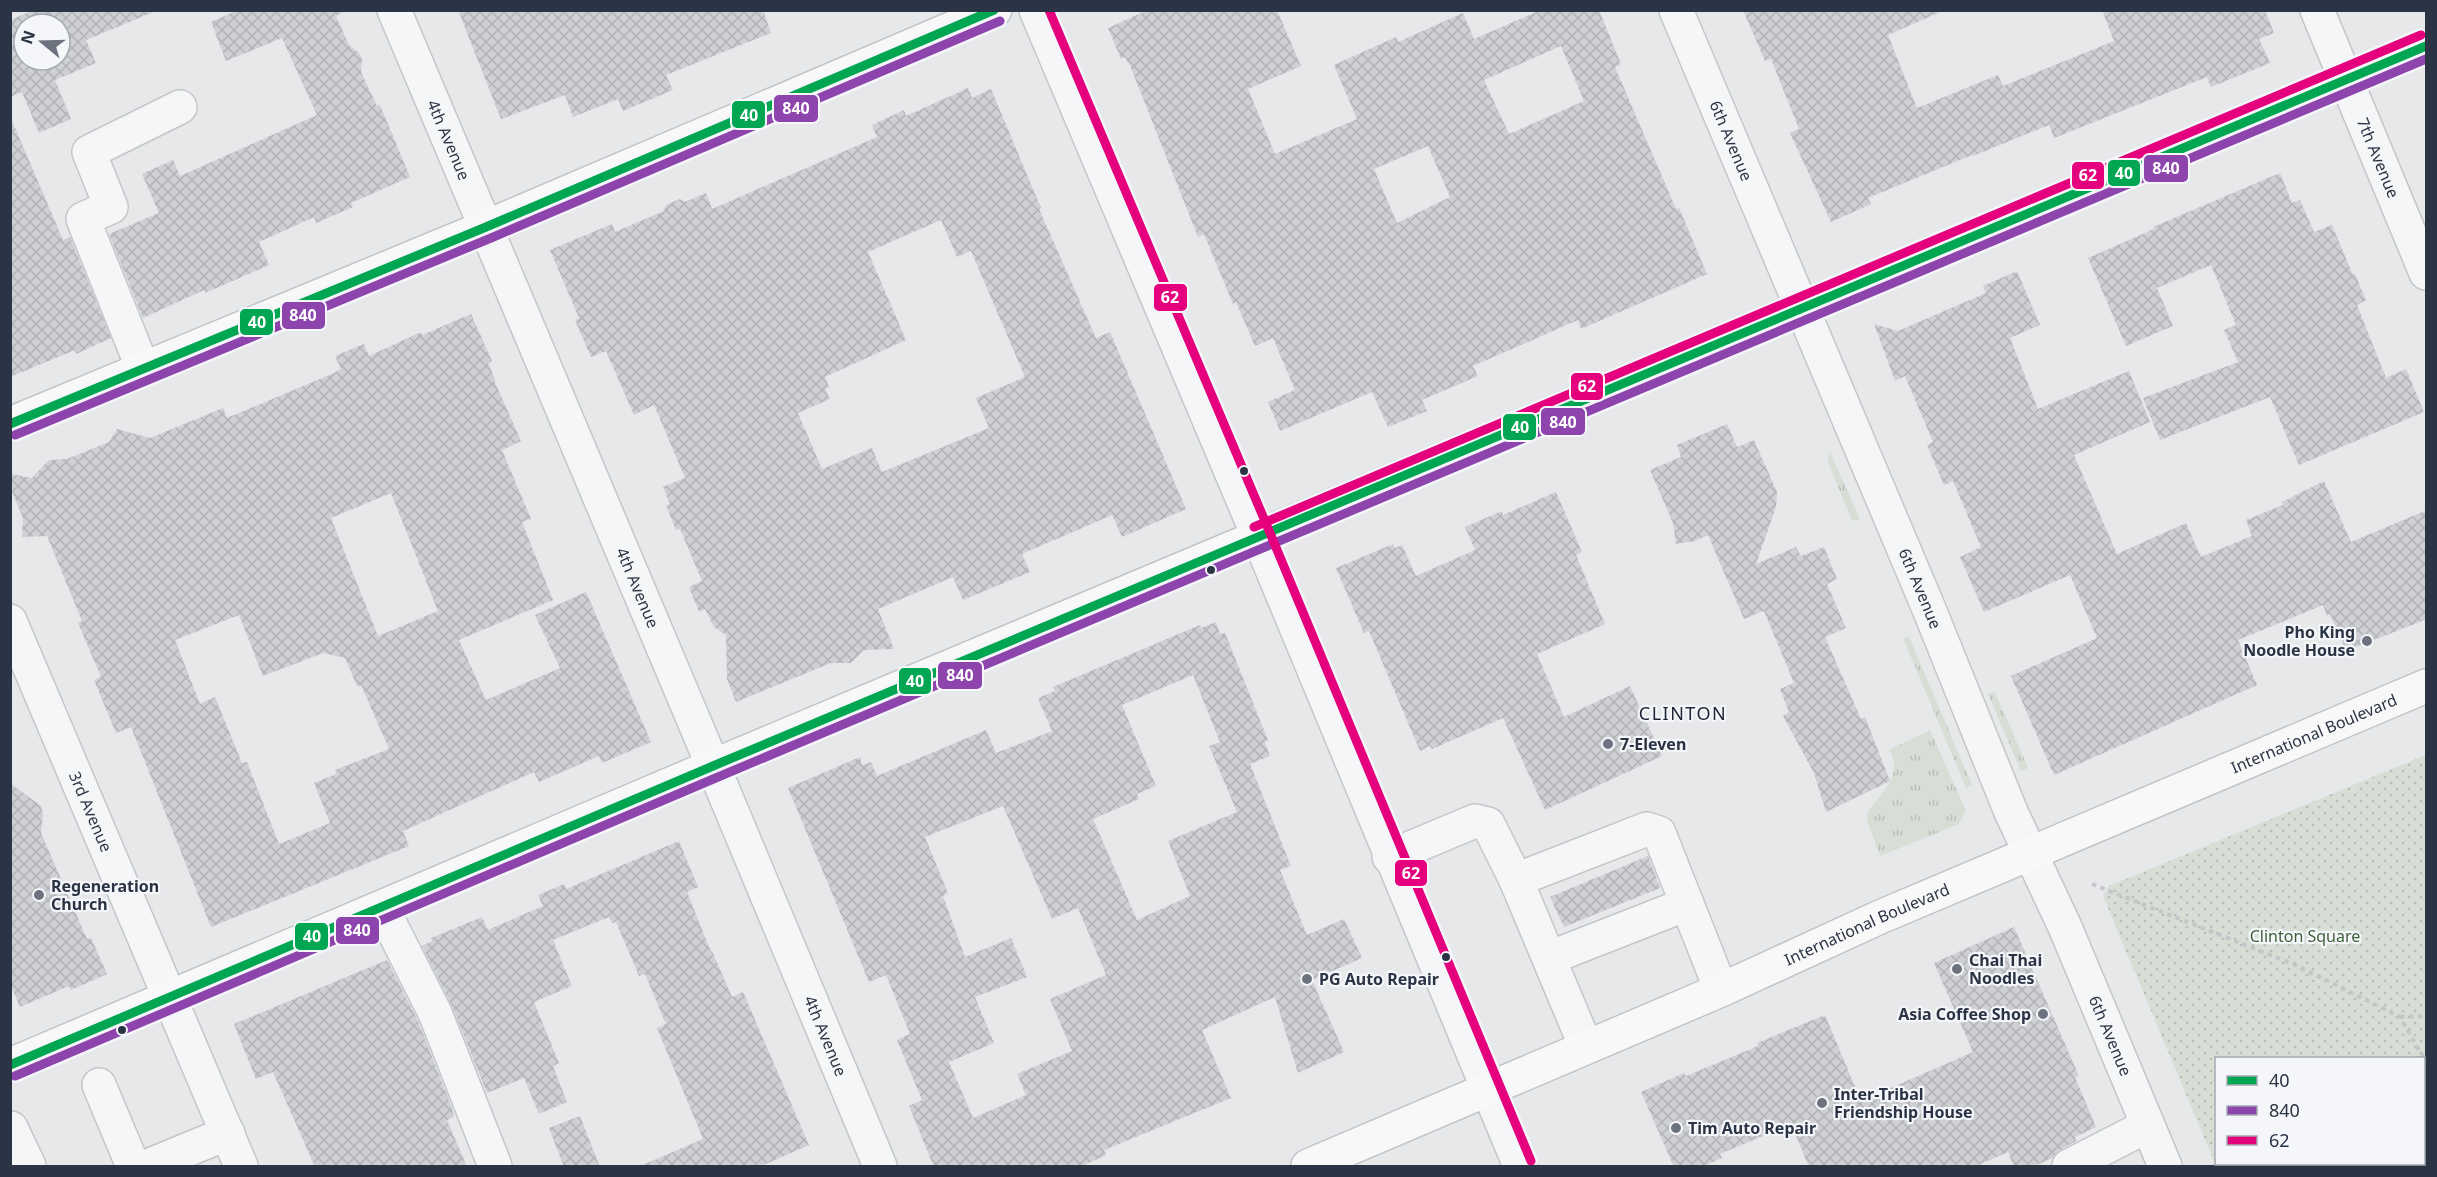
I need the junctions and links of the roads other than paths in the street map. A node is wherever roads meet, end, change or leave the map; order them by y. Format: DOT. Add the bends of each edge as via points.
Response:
graph roads {
  1 [pos="394,10"];
  2 [pos="995,10"];
  3 [pos="1035,10"];
  4 [pos="1676,10"];
  5 [pos="2317,10"];
  6 [pos="2427,45"];
  7 [pos="2346,80"];
  8 [pos="180,107"];
  9 [pos="486,227"];
  10 [pos="2427,273"];
  11 [pos="1802,310"];
  12 [pos="143,369"];
  13 [pos="10,424"];
  14 [pos="1259,538"];
  15 [pos="10,621"];
  16 [pos="2427,686"];
  17 [pos="713,766"];
  18 [pos="2031,854"];
  19 [pos="1389,857"];
  20 [pos="1516,880"];
  21 [pos="1687,904"];
  22 [pos="382,908"];
  23 [pos="1549,957"];
  24 [pos="1721,990"];
  25 [pos="171,998"];
  26 [pos="1586,1047"];
  27 [pos="10,1065"];
  28 [pos="99,1085"];
  29 [pos="1488,1090"];
  30 [pos="2147,1125"];
  31 [pos="12,1128"];
  32 [pos="228,1133"];
  33 [pos="29,1167"];
  34 [pos="133,1167"];
  35 [pos="148,1167"];
  36 [pos="241,1167"];
  37 [pos="495,1167"];
  38 [pos="880,1167"];
  39 [pos="1308,1167"];
  40 [pos="1520,1167"];
  41 [pos="2069,1167"];
  42 [pos="2164,1167"];
  1 -- 9 [label="street, 4th Avenue"];
  2 -- 9 [label="main road"];
  3 -- 14 [label="street"];
  4 -- 11 [label="street, 6th Avenue"];
  5 -- 7 [label="street, 7th Avenue"];
  6 -- 7 [label="main road"];
  7 -- 10 [label="street, 7th Avenue"];
  7 -- 11 [label="main road"];
  8 -- 12 [label="street" via="88,152 111,207 83,219"];
  9 -- 12 [label="main road"];
  9 -- 17 [label="street, 4th Avenue"];
  11 -- 14 [label="main road"];
  11 -- 18 [label="street, 6th Avenue"];
  12 -- 13 [label="main road"];
  14 -- 17 [label="main road"];
  14 -- 19 [label="street"];
  15 -- 25 [label="street, 3rd Avenue"];
  16 -- 18 [label="main road, International Boulevard"];
  17 -- 22 [label="main road"];
  17 -- 38 [label="street, 4th Avenue"];
  18 -- 24 [label="main road, International Boulevard"];
  18 -- 30 [label="street, 6th Avenue"];
  19 -- 20 [label="street" via="1475,821 1488,824"];
  19 -- 29 [label="street"];
  20 -- 21 [label="street" via="1647,829 1659,833"];
  20 -- 23 [label="street"];
  21 -- 23 [label="street"];
  21 -- 24 [label="street"];
  22 -- 25 [label="main road"];
  22 -- 37 [label="street" via="435,1013"];
  23 -- 26 [label="street"];
  24 -- 26 [label="main road, International Boulevard"];
  25 -- 27 [label="main road"];
  25 -- 32 [label="street, 3rd Avenue"];
  26 -- 29 [label="main road, International Boulevard"];
  28 -- 34 [label="street"];
  29 -- 39 [label="main road, International Boulevard"];
  29 -- 40 [label="street"];
  30 -- 41 [label="street"];
  30 -- 42 [label="street, 6th Avenue"];
  31 -- 33 [label="street"];
  32 -- 35 [label="street"];
  32 -- 36 [label="street, 3rd Avenue"];
}
